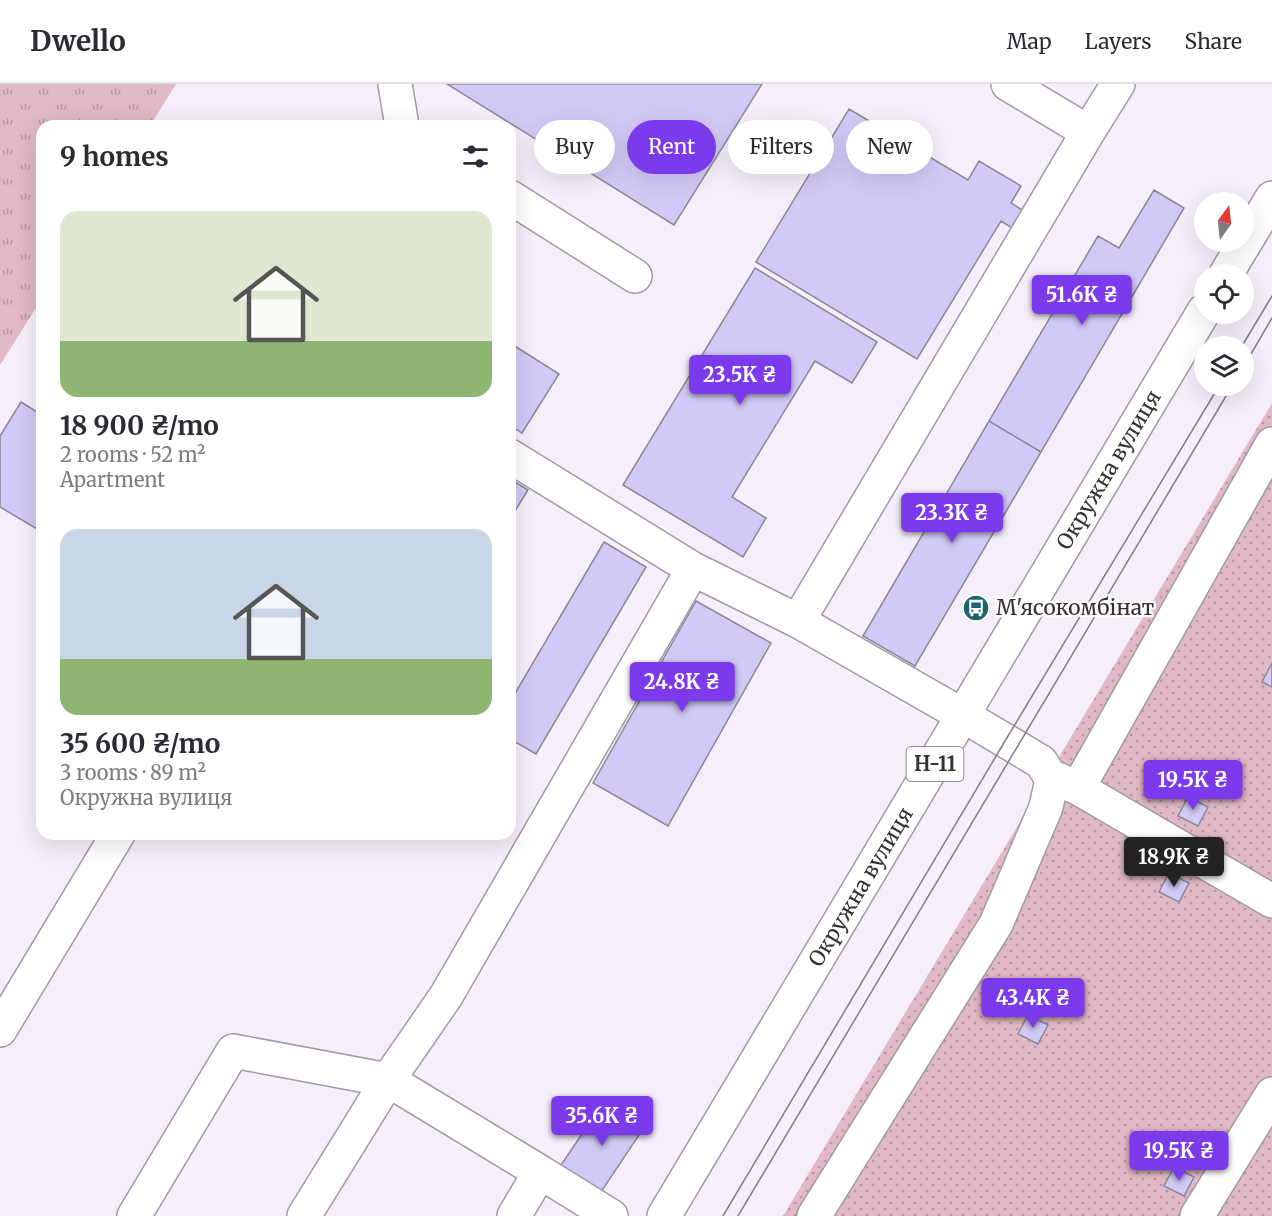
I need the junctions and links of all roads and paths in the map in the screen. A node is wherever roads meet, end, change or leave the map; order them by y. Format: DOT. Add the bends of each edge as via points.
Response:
graph roads {
  1 [pos="395,84"];
  2 [pos="1008,84"];
  3 [pos="1118,84"];
  4 [pos="401,120"];
  5 [pos="1088,132"];
  6 [pos="1272,198"];
  7 [pos="516,201"];
  8 [pos="1232,264"];
  9 [pos="635,276"];
  10 [pos="1196,324"];
  11 [pos="1272,444"];
  12 [pos="516,460"];
  13 [pos="693,569"];
  14 [pos="798,621"];
  15 [pos="964,716"];
  16 [pos="1064,782"];
  17 [pos="114,840"];
  18 [pos="1272,901"];
  19 [pos="0,1030"];
  20 [pos="388,1080"];
  21 [pos="1272,1095"];
  22 [pos="540,1172"];
  23 [pos="134,1216"];
  24 [pos="304,1216"];
  25 [pos="514,1216"];
  26 [pos="611,1216"];
  27 [pos="664,1216"];
  28 [pos="814,1216"];
  29 [pos="1197,1216"];
  1 -- 4 [label="main road"];
  2 -- 5 [label="main road"];
  3 -- 5 [label="main road"];
  5 -- 14 [label="main road"];
  6 -- 8 [label="main road"];
  7 -- 9 [label="main road"];
  10 -- 15 [label="main road, Окружна вулиця / Н-11"];
  11 -- 16 [label="main road"];
  12 -- 13 [label="main road"];
  13 -- 14 [label="main road"];
  13 -- 20 [label="main road" via="446,996"];
  14 -- 15 [label="main road"];
  15 -- 16 [label="main road" via="1041,762"];
  15 -- 27 [label="main road, Окружна вулиця / Н-11"];
  16 -- 18 [label="main road"];
  16 -- 28 [label="main road" via="1051,784 1046,807 996,924"];
  17 -- 19 [label="main road"];
  20 -- 22 [label="main road"];
  20 -- 23 [label="main road" via="233,1051"];
  20 -- 24 [label="main road"];
  21 -- 29 [label="main road"];
  22 -- 25 [label="main road"];
  22 -- 26 [label="main road"];
}
